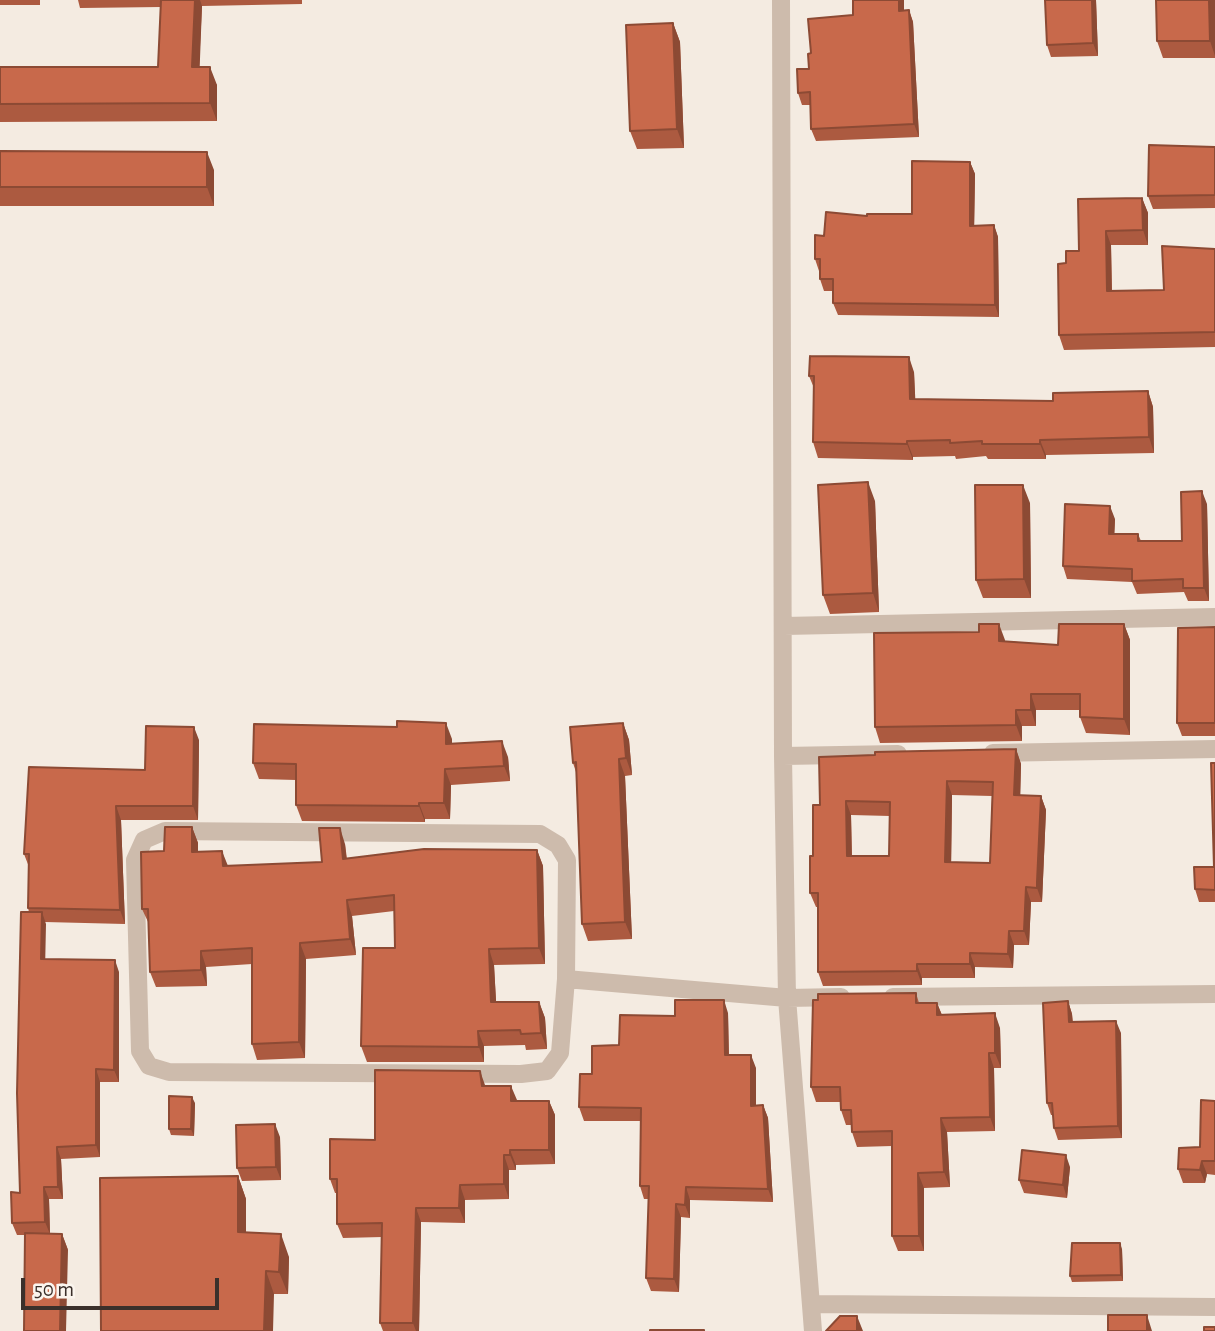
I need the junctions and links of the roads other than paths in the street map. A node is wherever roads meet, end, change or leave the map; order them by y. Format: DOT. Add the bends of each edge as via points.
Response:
graph roads {
  1 [pos="781,0"];
  2 [pos="1215,617"];
  3 [pos="784,626"];
  4 [pos="1215,749"];
  5 [pos="978,753"];
  6 [pos="922,754"];
  7 [pos="783,756"];
  8 [pos="566,979"];
  9 [pos="1215,994"];
  10 [pos="787,998"];
  11 [pos="813,1304"];
  12 [pos="1215,1307"];
  13 [pos="813,1331"];
  1 -- 3 [label="street"];
  2 -- 3 [label="street"];
  3 -- 7 [label="street"];
  4 -- 5 [label="street"];
  6 -- 7 [label="street"];
  7 -- 10 [label="street"];
  8 -- 8 [label="street" via="560,1053 547,1071 169,1072 149,1066 140,1051 135,860 144,840 165,831 540,834 558,845 567,860"];
  8 -- 10 [label="street"];
  9 -- 10 [label="street"];
  10 -- 11 [label="street"];
  11 -- 12 [label="street"];
  11 -- 13 [label="street"];
}
